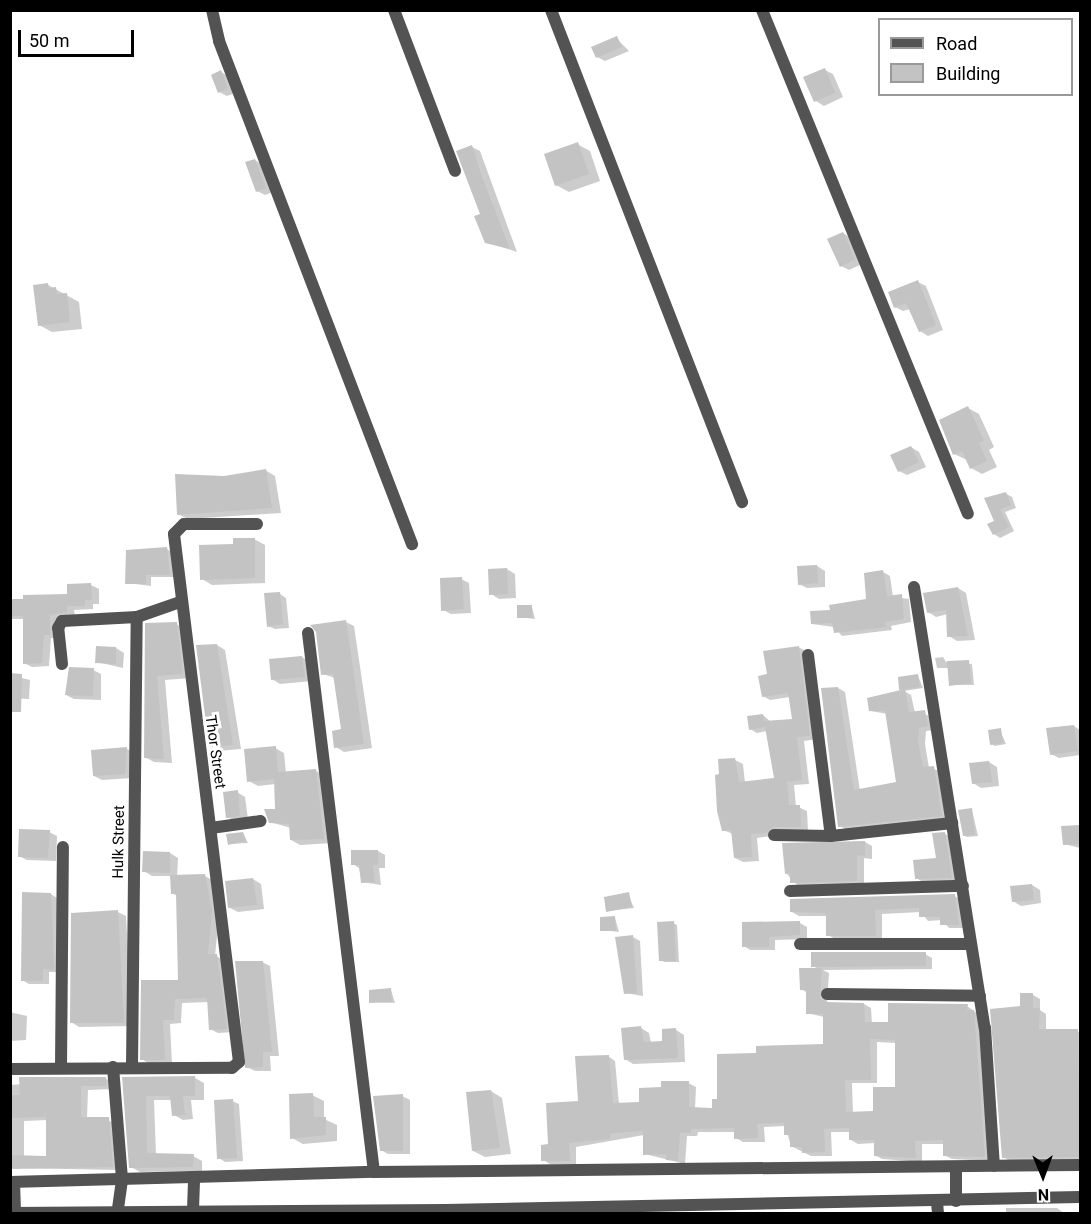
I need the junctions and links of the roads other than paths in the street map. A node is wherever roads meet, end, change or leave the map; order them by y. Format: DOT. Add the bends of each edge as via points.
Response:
graph roads {
  1 [pos="212,10"];
  2 [pos="394,10"];
  3 [pos="551,10"];
  4 [pos="762,10"];
  5 [pos="455,171"];
  6 [pos="742,502"];
  7 [pos="968,514"];
  8 [pos="257,524"];
  9 [pos="412,544"];
  10 [pos="914,587"];
  11 [pos="180,602"];
  12 [pos="136,617"];
  13 [pos="308,633"];
  14 [pos="808,655"];
  15 [pos="62,664"];
  16 [pos="261,821"];
  17 [pos="952,823"];
  18 [pos="211,828"];
  19 [pos="774,835"];
  20 [pos="831,836"];
  21 [pos="63,847"];
  22 [pos="963,886"];
  23 [pos="790,891"];
  24 [pos="800,944"];
  25 [pos="970,944"];
  26 [pos="827,994"];
  27 [pos="980,996"];
  28 [pos="61,1067"];
  29 [pos="113,1067"];
  30 [pos="132,1067"];
  31 [pos="10,1069"];
  32 [pos="1080,1165"];
  33 [pos="994,1166"];
  34 [pos="956,1169"];
  35 [pos="374,1172"];
  36 [pos="193,1181"];
  37 [pos="122,1183"];
  38 [pos="13,1184"];
  39 [pos="956,1196"];
  40 [pos="1080,1197"];
  41 [pos="193,1207"];
  42 [pos="938,1208"];
  43 [pos="118,1209"];
  44 [pos="14,1211"];
  45 [pos="369,1212"];
  1 -- 9 [label="street" via="223,52"];
  2 -- 5 [label="street"];
  3 -- 6 [label="street"];
  4 -- 7 [label="street"];
  8 -- 11 [label="street, Thor Street" via="176,527"];
  10 -- 17 [label="street"];
  11 -- 12 [label="street"];
  11 -- 18 [label="street, Thor Street"];
  12 -- 15 [label="street" via="62,621 58,628"];
  12 -- 30 [label="street, Hulk Street"];
  13 -- 35 [label="street"];
  14 -- 20 [label="street"];
  16 -- 18 [label="street"];
  17 -- 20 [label="street"];
  17 -- 22 [label="street"];
  18 -- 30 [label="street, Thor Street" via="239,1062 232,1068"];
  19 -- 20 [label="street"];
  21 -- 28 [label="street"];
  22 -- 23 [label="street"];
  22 -- 25 [label="street"];
  24 -- 25 [label="street"];
  25 -- 27 [label="street"];
  26 -- 27 [label="street"];
  27 -- 33 [label="street"];
  28 -- 29 [label="street"];
  28 -- 31 [label="street"];
  29 -- 30 [label="street"];
  29 -- 37 [label="street"];
  32 -- 33 [label="street"];
  33 -- 34 [label="street"];
  34 -- 35 [label="street"];
  34 -- 39 [label="street"];
  35 -- 36 [label="street"];
  36 -- 37 [label="street"];
  36 -- 41 [label="street"];
  37 -- 38 [label="street"];
  37 -- 43 [label="street"];
  38 -- 44 [label="street"];
  39 -- 40 [label="street"];
  39 -- 42 [label="street"];
  41 -- 43 [label="street"];
  41 -- 45 [label="street"];
  42 -- 45 [label="street"];
  43 -- 44 [label="street"];
}
